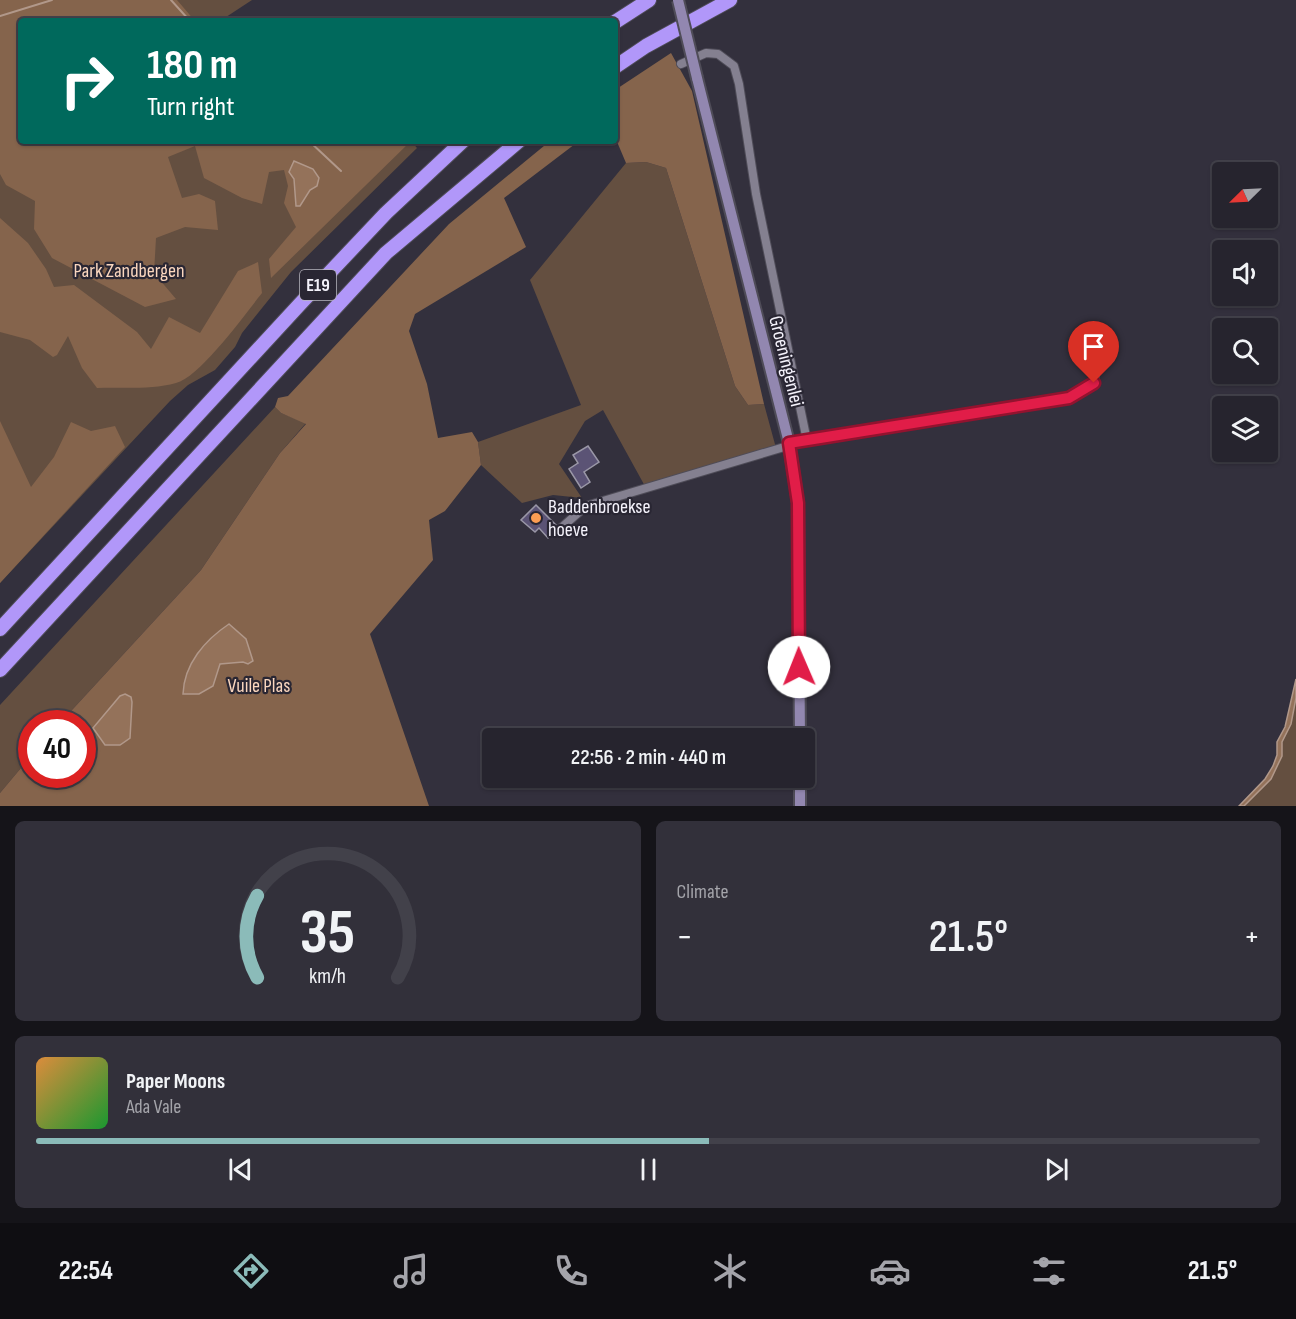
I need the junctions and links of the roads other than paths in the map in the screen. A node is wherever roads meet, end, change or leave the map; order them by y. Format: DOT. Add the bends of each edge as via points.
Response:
graph roads {
  1 [pos="649,0"];
  2 [pos="678,0"];
  3 [pos="730,0"];
  4 [pos="618,20"];
  5 [pos="681,64"];
  6 [pos="618,65"];
  7 [pos="460,144"];
  8 [pos="515,144"];
  9 [pos="1101,333"];
  10 [pos="805,439"];
  11 [pos="789,443"];
  12 [pos="561,528"];
  13 [pos="0,629"];
  14 [pos="0,670"];
  15 [pos="800,728"];
  16 [pos="800,788"];
  17 [pos="800,806"];
  1 -- 4 [label="highway"];
  2 -- 11 [label="street, Groeningenlei, bridge"];
  3 -- 6 [label="highway"];
  5 -- 10 [label="street" via="706,53 718,54 734,66"];
  7 -- 13 [label="highway, E19" via="386,213"];
  8 -- 14 [label="highway, E19" via="386,254"];
  9 -- 10 [label="street" via="1094,383 1069,398"];
  10 -- 11 [label="street"];
  11 -- 12 [label="street" via="586,506"];
  11 -- 15 [label="street, Groeningenlei" via="798,503"];
  16 -- 17 [label="street"];
}
